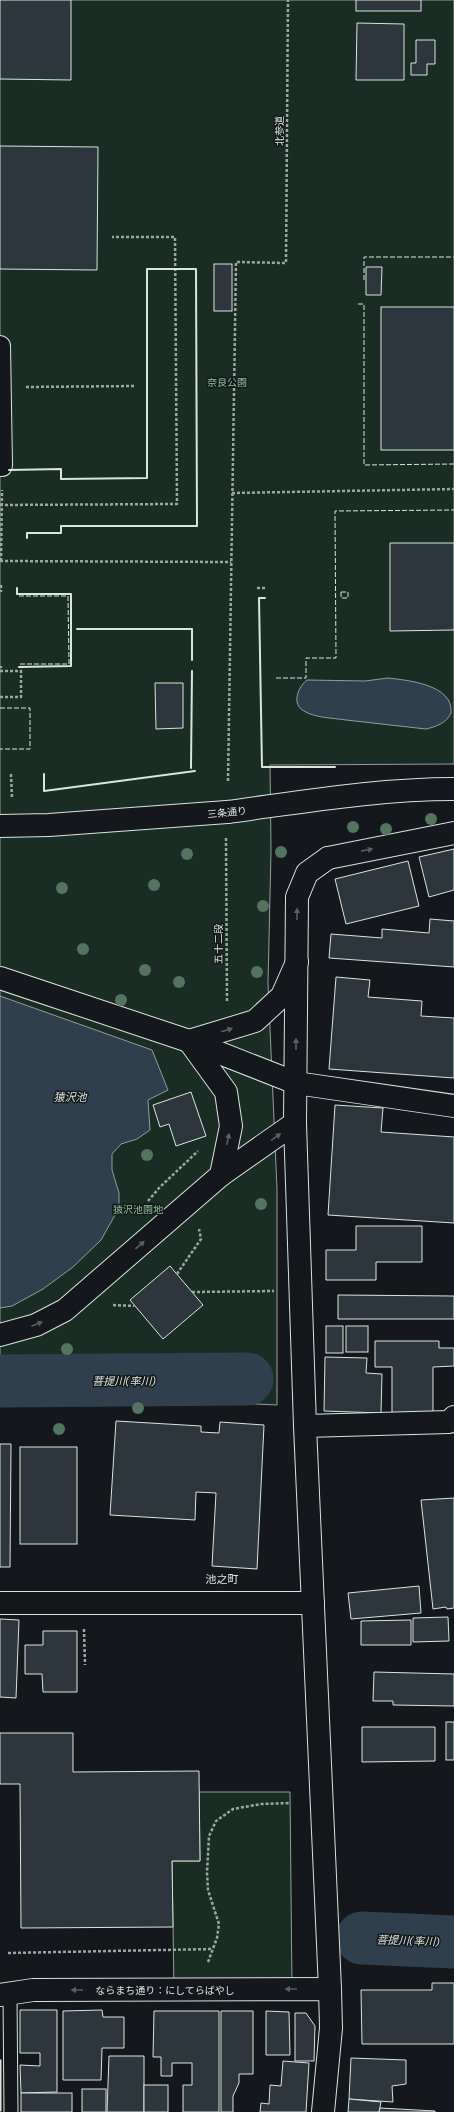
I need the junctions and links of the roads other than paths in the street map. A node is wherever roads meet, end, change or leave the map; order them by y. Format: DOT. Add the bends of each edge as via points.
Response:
graph roads {
  1 [pos="0,346"];
  2 [pos="1,388"];
  3 [pos="2,475"];
  4 [pos="454,789"];
  5 [pos="0,826"];
  6 [pos="454,833"];
  7 [pos="297,961"];
  8 [pos="0,978"];
  9 [pos="189,1041"];
  10 [pos="296,1083"];
  11 [pos="454,1106"];
  12 [pos="295,1123"];
  13 [pos="221,1175"];
  14 [pos="0,1335"];
  15 [pos="454,1418"];
  16 [pos="305,1426"];
  17 [pos="0,1603"];
  18 [pos="313,1603"];
  19 [pos="330,1989"];
  20 [pos="5,1995"];
  21 [pos="11,2112"];
  22 [pos="323,2112"];
  1 -- 2 [label="street"];
  2 -- 3 [label="street"];
  4 -- 5 [label="street, 三条通り" via="325,799 226,823"];
  7 -- 6 [label="street, one-way" via="297,898 307,873 328,858"];
  9 -- 7 [label="street, one-way" via="255,1021 282,996"];
  10 -- 7 [label="street, one-way"];
  8 -- 9 [label="street"];
  9 -- 10 [label="street"];
  13 -- 9 [label="street, one-way" via="231,1126 226,1092"];
  10 -- 11 [label="street"];
  10 -- 12 [label="street"];
  13 -- 12 [label="street, one-way"];
  12 -- 16 [label="street"];
  14 -- 13 [label="street, one-way" via="36,1326 65,1310"];
  15 -- 16 [label="street" via="449,1422"];
  16 -- 18 [label="street"];
  17 -- 18 [label="street"];
  18 -- 19 [label="street"];
  19 -- 20 [label="street, ならまち通り：にしてらばやし, one-way" via="33,1990"];
  19 -- 22 [label="street" via="331,2028"];
  20 -- 21 [label="lane"];
}
